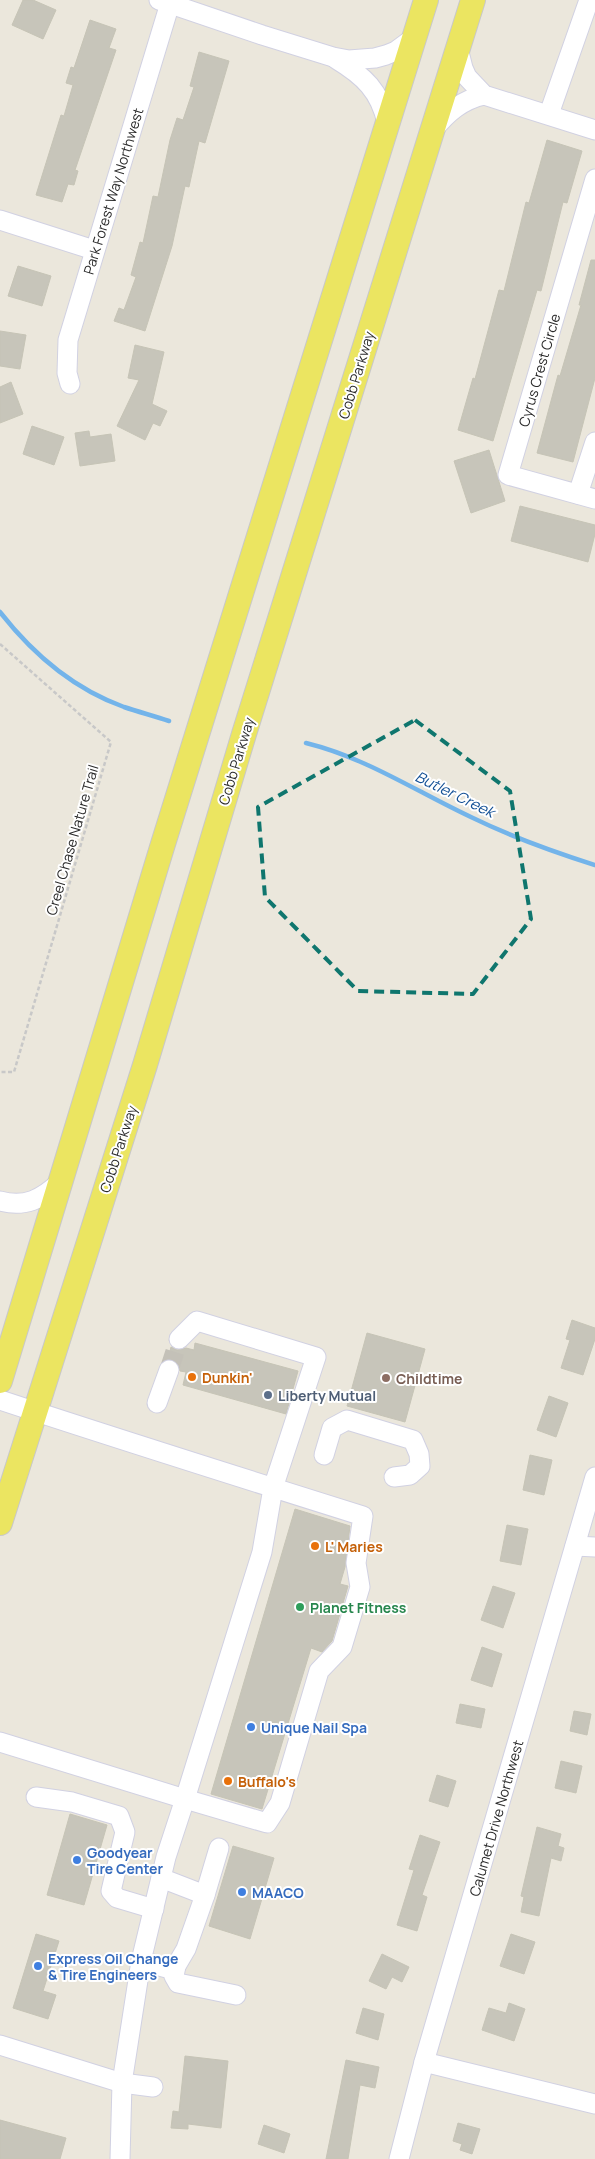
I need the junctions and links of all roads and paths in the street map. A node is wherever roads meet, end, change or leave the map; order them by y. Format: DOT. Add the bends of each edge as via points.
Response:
graph roads {
  1 [pos="426,0"];
  2 [pos="473,0"];
  3 [pos="588,0"];
  4 [pos="166,2"];
  5 [pos="414,37"];
  6 [pos="458,48"];
  7 [pos="333,57"];
  8 [pos="484,95"];
  9 [pos="550,114"];
  10 [pos="387,123"];
  11 [pos="595,130"];
  12 [pos="432,132"];
  13 [pos="595,179"];
  14 [pos="0,220"];
  15 [pos="94,250"];
  16 [pos="70,384"];
  17 [pos="595,442"];
  18 [pos="587,496"];
  19 [pos="0,644"];
  20 [pos="0,1072"];
  21 [pos="60,1182"];
  22 [pos="0,1201"];
  23 [pos="179,1339"];
  24 [pos="168,1370"];
  25 [pos="0,1381"];
  26 [pos="0,1400"];
  27 [pos="157,1403"];
  28 [pos="34,1412"];
  29 [pos="324,1455"];
  30 [pos="394,1477"];
  31 [pos="595,1477"];
  32 [pos="273,1488"];
  33 [pos="0,1523"];
  34 [pos="575,1546"];
  35 [pos="595,1547"];
  36 [pos="0,1742"];
  37 [pos="36,1797"];
  38 [pos="185,1799"];
  39 [pos="218,1848"];
  40 [pos="161,1878"];
  41 [pos="205,1895"];
  42 [pos="154,1909"];
  43 [pos="141,1961"];
  44 [pos="176,1966"];
  45 [pos="236,1995"];
  46 [pos="0,2045"];
  47 [pos="424,2062"];
  48 [pos="122,2083"];
  49 [pos="153,2087"];
  50 [pos="595,2104"];
  51 [pos="120,2159"];
  52 [pos="399,2159"];
  1 -- 5 [label="main road"];
  2 -- 6 [label="main road, Cobb Parkway"];
  3 -- 9 [label="street"];
  4 -- 7 [label="street"];
  4 -- 15 [label="street, Park Forest Way Northwest"];
  5 -- 7 [label="street" via="396,51 375,58 348,60"];
  5 -- 10 [label="main road"];
  6 -- 8 [label="street" via="467,77"];
  6 -- 12 [label="main road, Cobb Parkway"];
  7 -- 10 [label="street" via="374,89"];
  8 -- 9 [label="street"];
  8 -- 12 [label="street" via="463,102"];
  9 -- 11 [label="street"];
  10 -- 21 [label="main road"];
  12 -- 28 [label="main road, Cobb Parkway" via="244,734 145,1065"];
  13 -- 18 [label="street, Cyrus Crest Circle" via="508,475"];
  14 -- 15 [label="street"];
  15 -- 16 [label="street, Park Forest Way Northwest" via="68,340"];
  17 -- 18 [label="street"];
  19 -- 20 [label="path, Creel Chase Nature Trail" via="111,742 14,1072"];
  21 -- 22 [label="street" via="37,1200 20,1204"];
  21 -- 25 [label="main road"];
  23 -- 32 [label="street" via="197,1321 316,1357"];
  24 -- 27 [label="street"];
  26 -- 28 [label="street"];
  28 -- 32 [label="street"];
  28 -- 33 [label="main road, Cobb Parkway"];
  29 -- 30 [label="street" via="332,1428 347,1420 414,1440 420,1466 410,1475"];
  31 -- 34 [label="street, Calumet Drive Northwest"];
  32 -- 38 [label="street" via="262,1552"];
  32 -- 38 [label="street" via="363,1516 356,1563 360,1587 342,1647 319,1671 280,1803 267,1823"];
  34 -- 35 [label="street"];
  34 -- 47 [label="street, Calumet Drive Northwest"];
  36 -- 38 [label="street"];
  37 -- 42 [label="street" via="72,1802 119,1816 125,1832 111,1891 117,1898"];
  38 -- 40 [label="street"];
  39 -- 41 [label="street"];
  40 -- 41 [label="street"];
  40 -- 42 [label="street"];
  41 -- 44 [label="street" via="186,1949"];
  42 -- 43 [label="street"];
  43 -- 44 [label="street" via="167,1968"];
  43 -- 48 [label="street"];
  44 -- 45 [label="street" via="174,1976 178,1983"];
  46 -- 48 [label="street"];
  47 -- 50 [label="street"];
  47 -- 52 [label="street, Calumet Drive Northwest"];
  48 -- 49 [label="street"];
  48 -- 51 [label="street"];
}
